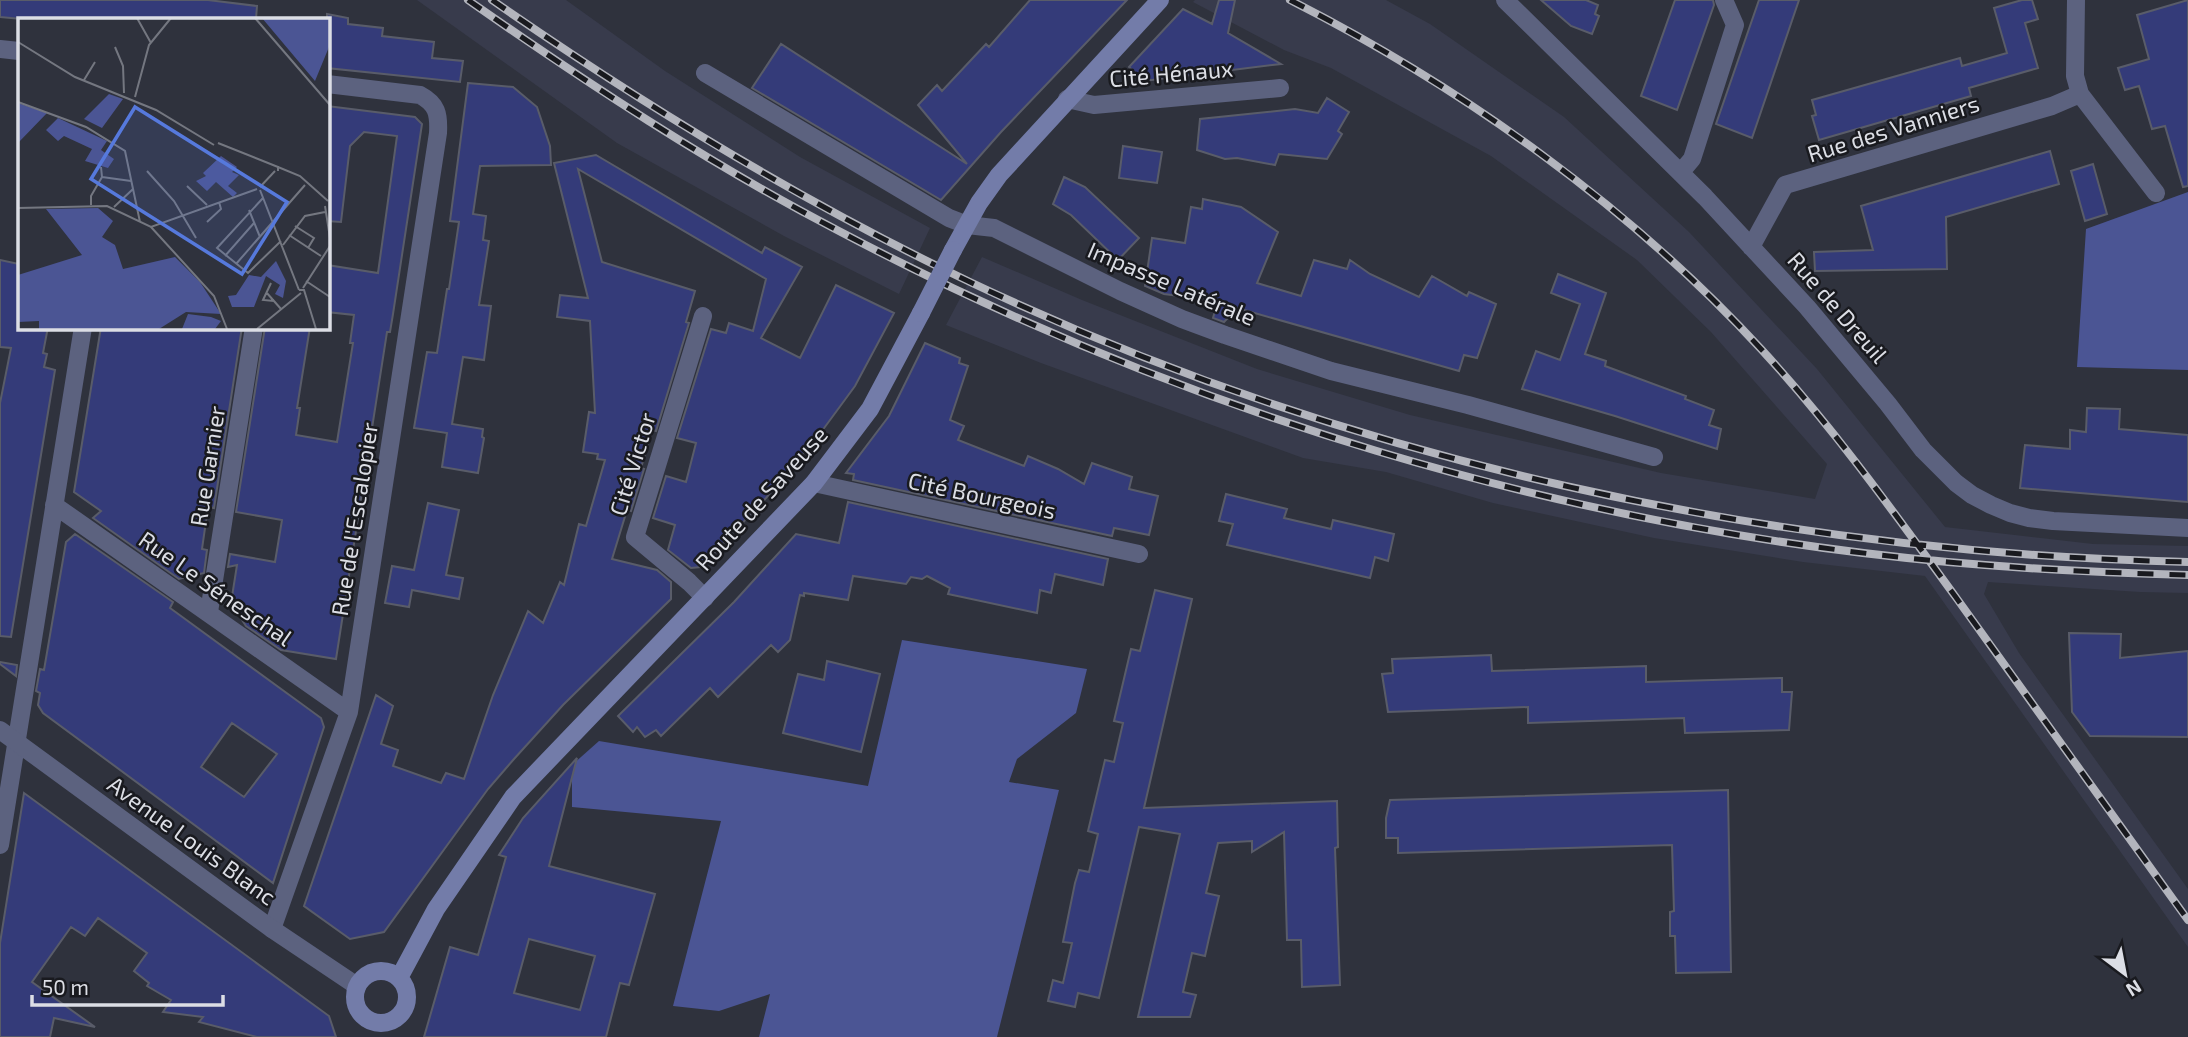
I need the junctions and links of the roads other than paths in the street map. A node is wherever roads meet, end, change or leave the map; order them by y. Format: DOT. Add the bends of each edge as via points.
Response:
graph roads {
  1 [pos="1160,0"];
  2 [pos="1505,0"];
  3 [pos="1724,0"];
  4 [pos="2076,0"];
  5 [pos="0,49"];
  6 [pos="18,51"];
  7 [pos="705,73"];
  8 [pos="329,84"];
  9 [pos="1280,88"];
  10 [pos="2080,94"];
  11 [pos="1067,99"];
  12 [pos="1681,172"];
  13 [pos="2156,193"];
  14 [pos="967,225"];
  15 [pos="1751,247"];
  16 [pos="703,316"];
  17 [pos="83,329"];
  18 [pos="254,329"];
  19 [pos="1654,457"];
  20 [pos="814,483"];
  21 [pos="54,505"];
  22 [pos="2188,528"];
  23 [pos="1139,554"];
  24 [pos="705,598"];
  25 [pos="209,612"];
  26 [pos="349,712"];
  27 [pos="0,730"];
  28 [pos="17,742"];
  29 [pos="0,845"];
  30 [pos="272,929"];
  31 [pos="399,978"];
  32 [pos="357,986"];
  33 [pos="378,1030"];
  1 -- 11 [label="main road, Route de Saveuse"];
  2 -- 12 [label="street, Rue de Dreuil"];
  3 -- 12 [label="street" via="1735,25 1692,159"];
  4 -- 10 [label="street" via="2075,76"];
  5 -- 6 [label="street"];
  7 -- 14 [label="street, Impasse Latérale" via="902,192"];
  8 -- 26 [label="street, Rue de l'Escalopier" via="420,95 430,100 439,116"];
  9 -- 11 [label="street, Cité Hénaux" via="1094,105"];
  10 -- 13 [label="street"];
  10 -- 15 [label="street, Rue des Vanniers" via="1786,186"];
  11 -- 14 [label="main road, Route de Saveuse" via="999,175"];
  12 -- 15 [label="street, Rue de Dreuil"];
  14 -- 19 [label="street, Impasse Latérale" via="994,228 1182,319 1291,358"];
  14 -- 20 [label="main road, Route de Saveuse, bridge" via="870,409"];
  15 -- 22 [label="street, Rue de Dreuil" via="1815,316 1931,459 1972,495 2010,513 2053,521"];
  16 -- 24 [label="street, Cité Victor" via="635,537"];
  17 -- 21 [label="street"];
  18 -- 25 [label="street, Rue Garnier"];
  20 -- 23 [label="street, Cité Bourgeois"];
  20 -- 24 [label="main road, Route de Saveuse"];
  21 -- 25 [label="street, Rue Le Séneschal"];
  21 -- 28 [label="street"];
  24 -- 31 [label="main road, Route de Saveuse" via="513,797 436,909"];
  25 -- 26 [label="street, Rue Le Séneschal"];
  26 -- 30 [label="street, Rue de l'Escalopier"];
  27 -- 28 [label="street, Avenue Louis Blanc"];
  28 -- 29 [label="street"];
  28 -- 30 [label="street, Avenue Louis Blanc"];
  30 -- 32 [label="street, Avenue Louis Blanc"];
  31 -- 32 [label="main road" via="380,970"];
  31 -- 33 [label="main road" via="407,992 404,1010"];
  32 -- 33 [label="main road" via="355,1001 360,1013"];
}
